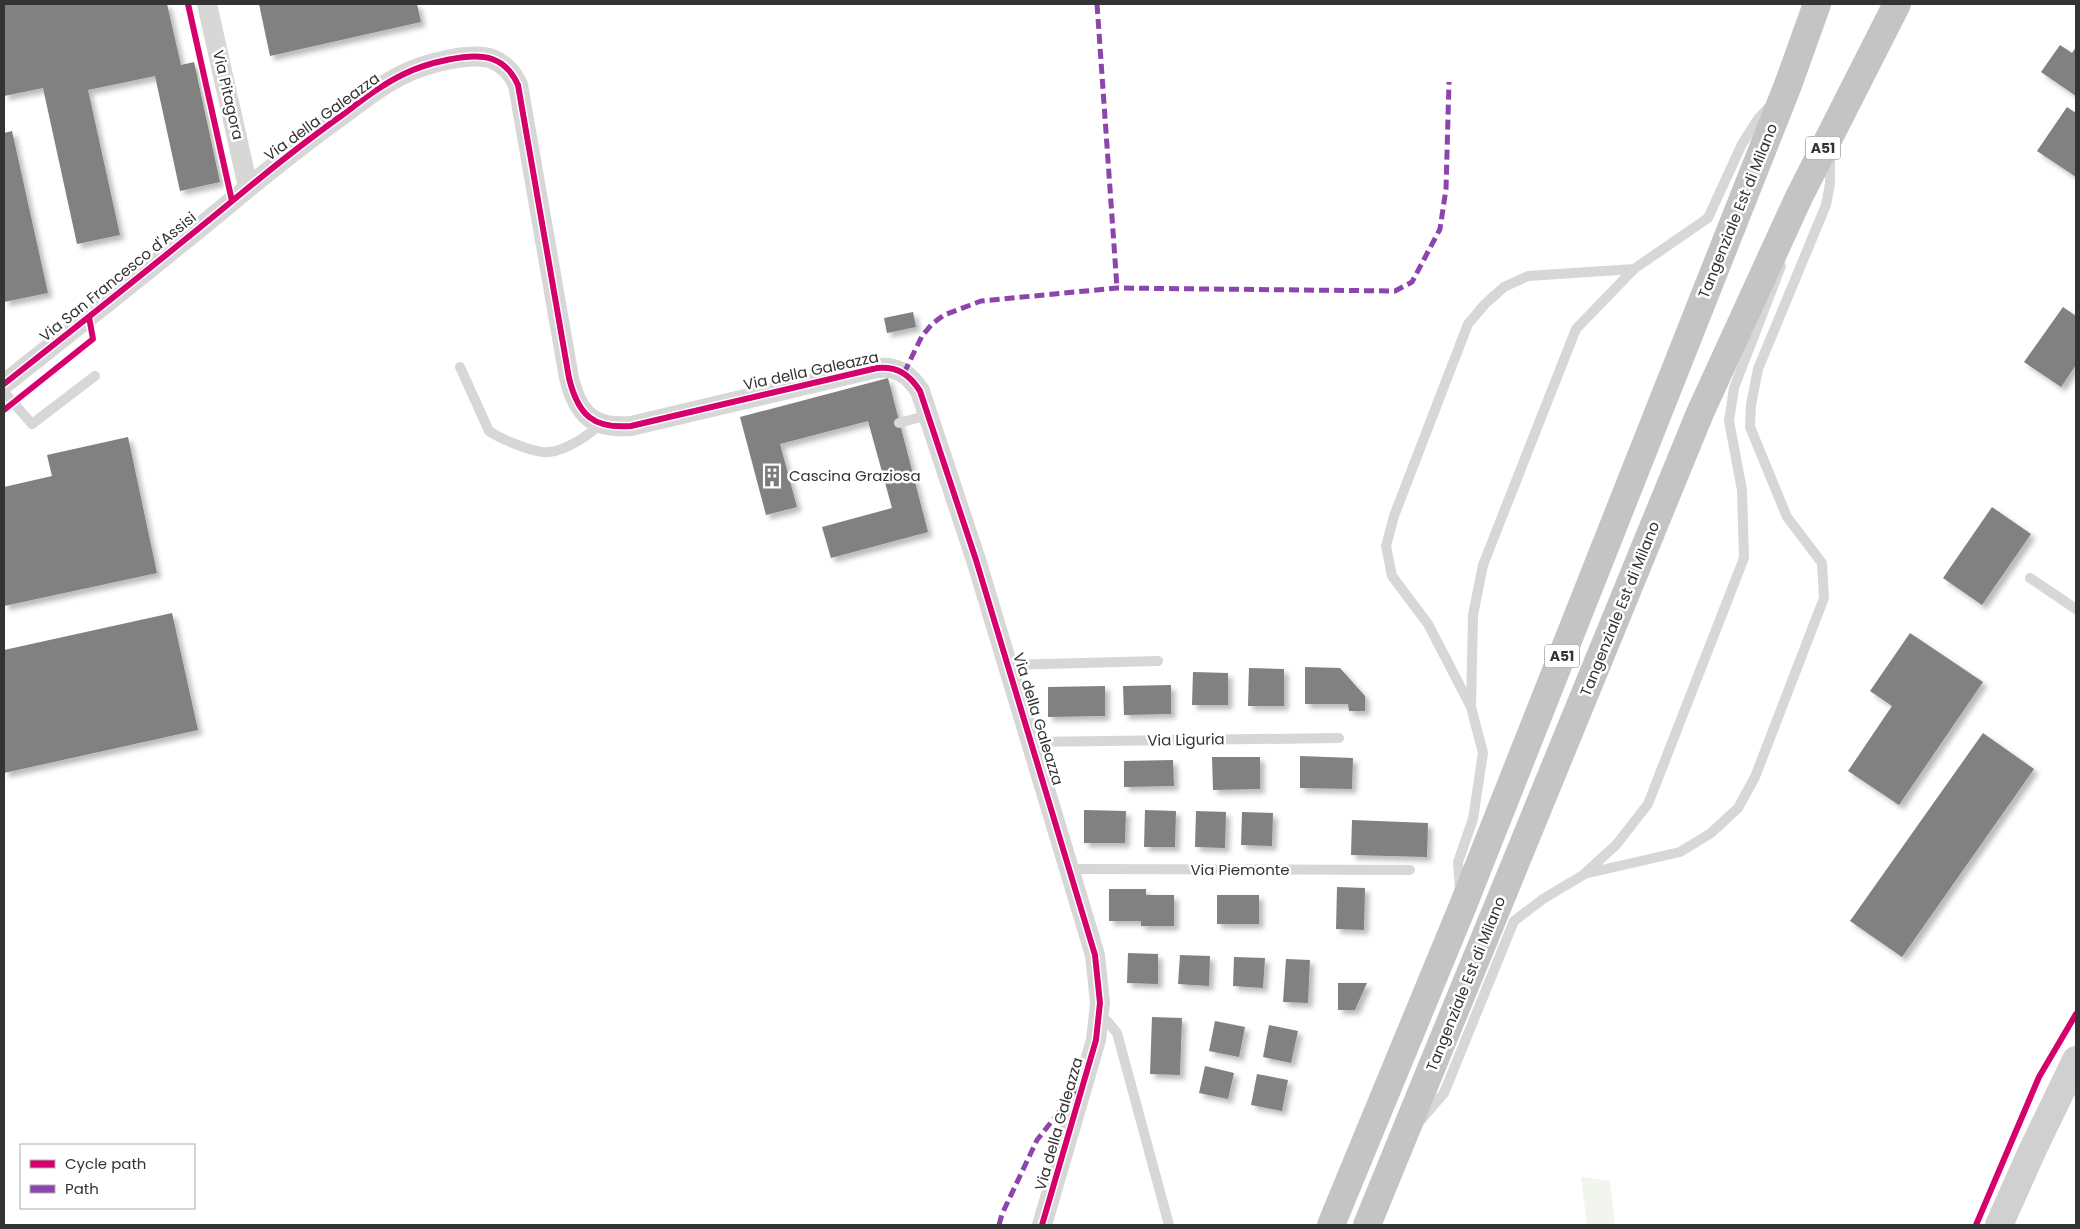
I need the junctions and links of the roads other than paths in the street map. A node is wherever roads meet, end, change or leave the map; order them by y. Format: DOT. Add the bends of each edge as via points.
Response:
graph roads {
  1 [pos="207,4"];
  2 [pos="1897,4"];
  3 [pos="1916,4"];
  4 [pos="1819,7"];
  5 [pos="1788,87"];
  6 [pos="1848,100"];
  7 [pos="1829,138"];
  8 [pos="248,187"];
  9 [pos="1799,197"];
  10 [pos="1634,269"];
  11 [pos="460,367"];
  12 [pos="95,376"];
  13 [pos="4,384"];
  14 [pos="4,392"];
  15 [pos="928,415"];
  16 [pos="900,423"];
  17 [pos="601,424"];
  18 [pos="2030,578"];
  19 [pos="2076,609"];
  20 [pos="1158,661"];
  21 [pos="1008,665"];
  22 [pos="1471,707"];
  23 [pos="1339,738"];
  24 [pos="1032,742"];
  25 [pos="1070,869"];
  26 [pos="1410,870"];
  27 [pos="1583,875"];
  28 [pos="1462,908"];
  29 [pos="1098,1020"];
  30 [pos="2076,1060"];
  31 [pos="1400,1144"];
  32 [pos="1042,1225"];
  33 [pos="1169,1225"];
  34 [pos="1331,1225"];
  35 [pos="1367,1225"];
  36 [pos="2000,1225"];
  1 -- 8 [label="street, Via Pitagora"];
  2 -- 6 [label="highway, Tangenziale Est di Milano / A51"];
  3 -- 6 [label="highway"];
  4 -- 5 [label="highway, Tangenziale Est di Milano / A51"];
  5 -- 10 [label="lane" via="1758,119 1742,144 1708,218"];
  5 -- 28 [label="highway, Tangenziale Est di Milano / A51"];
  6 -- 7 [label="highway, Tangenziale Est di Milano / A51"];
  7 -- 9 [label="highway, Tangenziale Est di Milano / A51"];
  7 -- 27 [label="lane" via="1830,184 1826,206 1758,369 1750,427 1787,517 1822,562 1824,598 1755,777 1738,808 1711,833 1680,852"];
  8 -- 13 [label="street, Via San Francesco d'Assisi"];
  8 -- 17 [label="street, Via della Galeazza" via="328,125 402,74 455,59 482,57 498,62 511,73 520,91 571,386 582,410"];
  9 -- 27 [label="lane" via="1778,274 1734,388 1728,421 1742,490 1744,558 1648,804 1616,845"];
  9 -- 31 [label="highway, Tangenziale Est di Milano / A51" via="1700,413"];
  10 -- 22 [label="lane" via="1576,328 1483,565 1473,615"];
  10 -- 22 [label="lane" via="1528,276 1504,287 1485,304 1468,324 1394,516 1386,546 1392,576 1428,624"];
  11 -- 17 [label="lane" via="489,431 498,437 549,452 589,434"];
  12 -- 14 [label="lane" via="32,424"];
  15 -- 16 [label="lane"];
  15 -- 17 [label="street, Via della Galeazza" via="913,381 900,370 883,367 631,426"];
  15 -- 21 [label="street, Via della Galeazza"];
  18 -- 19 [label="lane"];
  20 -- 21 [label="lane"];
  21 -- 24 [label="street, Via della Galeazza"];
  22 -- 28 [label="lane" via="1483,753 1473,819 1458,862"];
  23 -- 24 [label="lane, Via Liguria"];
  24 -- 25 [label="street, Via della Galeazza"];
  25 -- 26 [label="lane, Via Piemonte"];
  25 -- 29 [label="street, Via della Galeazza" via="1096,955 1100,995"];
  27 -- 31 [label="lane" via="1543,899 1514,922 1444,1093"];
  28 -- 34 [label="highway, Tangenziale Est di Milano / A51"];
  29 -- 32 [label="street, Via della Galeazza" via="1089,1068"];
  29 -- 33 [label="lane" via="1107,1021 1117,1033"];
  30 -- 36 [label="main road"];
  31 -- 35 [label="highway, Tangenziale Est di Milano / A51"];
}
